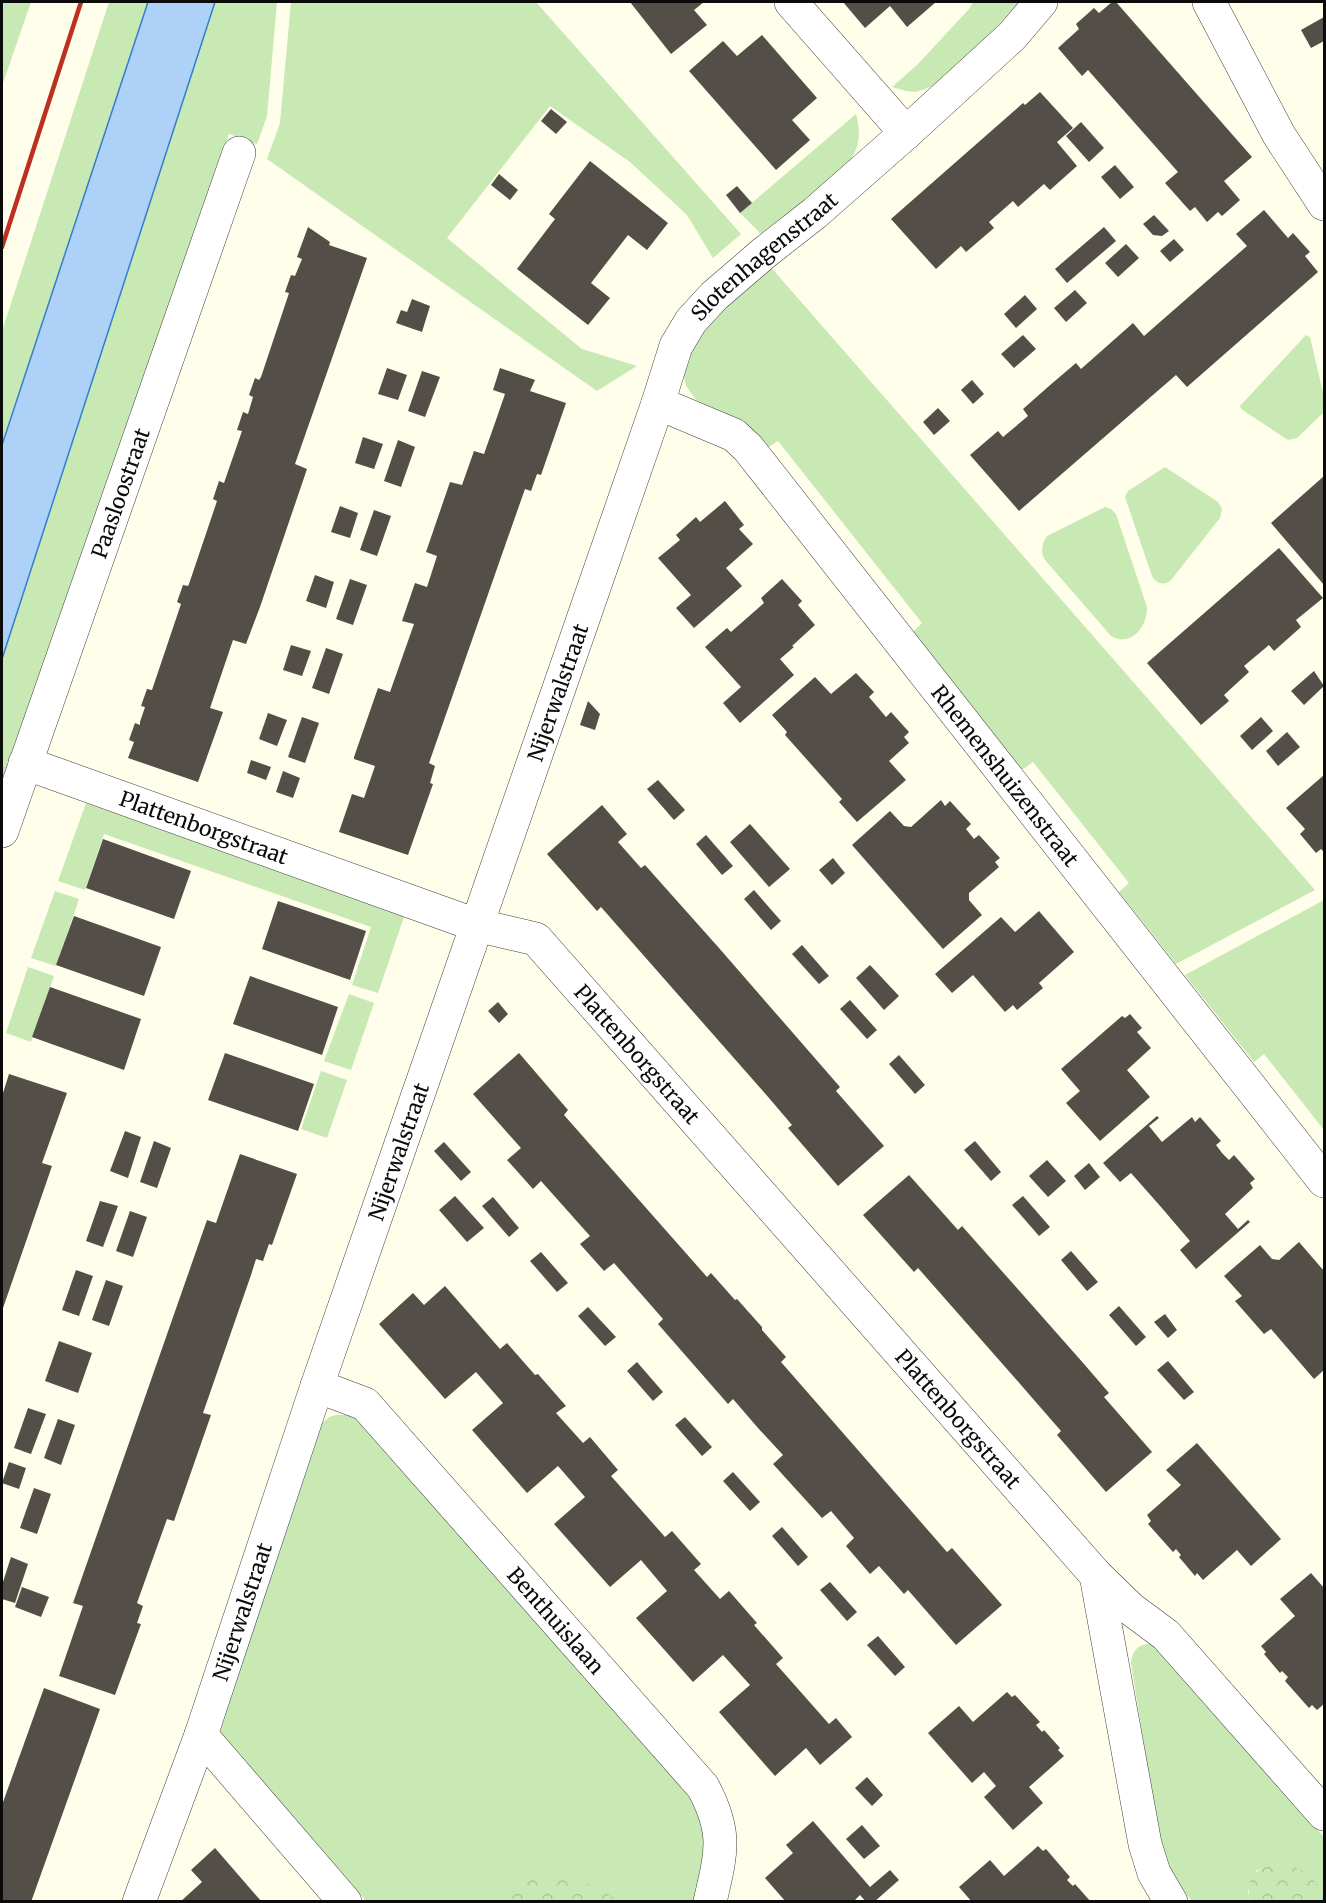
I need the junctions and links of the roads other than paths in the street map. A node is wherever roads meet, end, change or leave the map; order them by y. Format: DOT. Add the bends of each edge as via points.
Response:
graph roads {
  1 [pos="791,2"];
  2 [pos="1041,2"];
  3 [pos="1209,2"];
  4 [pos="906,133"];
  5 [pos="239,153"];
  6 [pos="1324,204"];
  7 [pos="658,403"];
  8 [pos="25,763"];
  9 [pos="2,831"];
  10 [pos="476,925"];
  11 [pos="1324,1181"];
  12 [pos="317,1386"];
  13 [pos="1096,1575"];
  14 [pos="201,1735"];
  15 [pos="1324,1814"];
  16 [pos="139,1902"];
  17 [pos="345,1902"];
  18 [pos="710,1902"];
  19 [pos="1171,1902"];
  1 -- 4 [label="street"];
  2 -- 4 [label="street, Slotenhagenstraat" via="1012,36"];
  3 -- 6 [label="street" via="1279,135"];
  4 -- 7 [label="street, Slotenhagenstraat" via="714,296 691,321 676,346"];
  5 -- 8 [label="street, Paasloostraat"];
  7 -- 10 [label="street, Nijerwalstraat"];
  7 -- 11 [label="street, Rhemenshuizenstraat" via="734,435 748,448"];
  8 -- 9 [label="street, Paasloostraat"];
  8 -- 10 [label="street, Plattenborgstraat"];
  10 -- 12 [label="street, Nijerwalstraat"];
  10 -- 13 [label="street, Plattenborgstraat" via="536,939"];
  12 -- 14 [label="street, Nijerwalstraat"];
  12 -- 18 [label="street, Benthuislaan" via="365,1404 703,1787 721,1832"];
  13 -- 15 [label="street, Plattenborgstraat" via="1131,1609 1166,1635"];
  13 -- 19 [label="street" via="1146,1844 1154,1873"];
  14 -- 16 [label="street, Nijerwalstraat"];
  14 -- 17 [label="street"];
}
